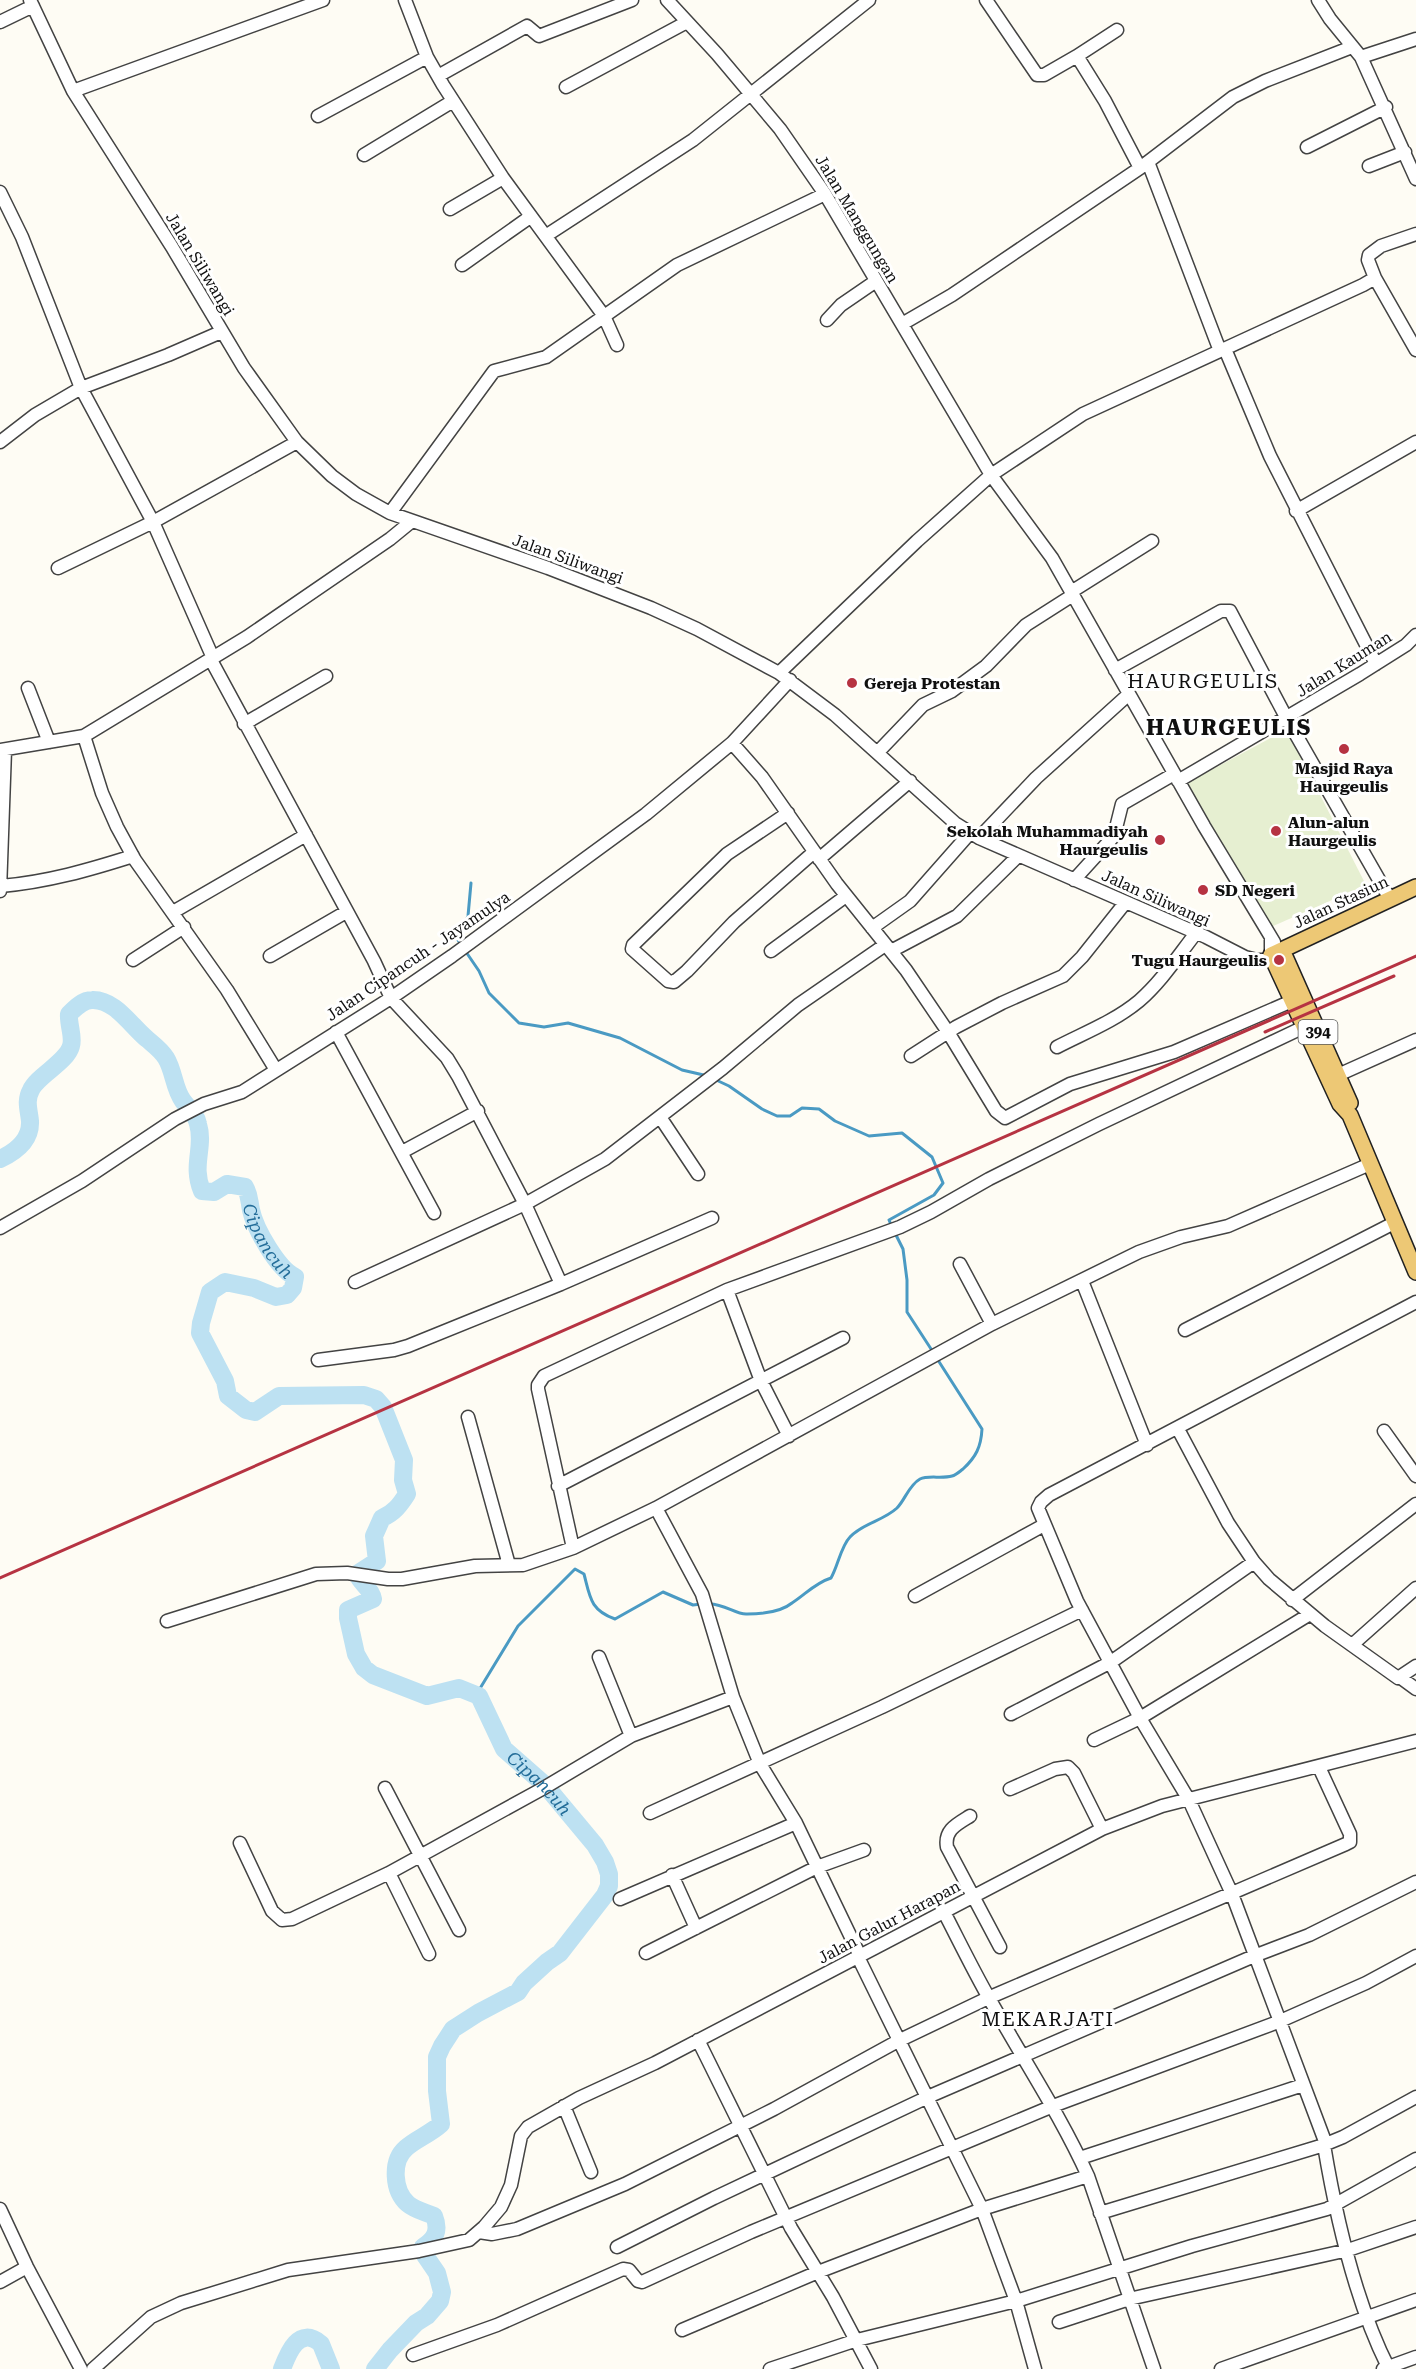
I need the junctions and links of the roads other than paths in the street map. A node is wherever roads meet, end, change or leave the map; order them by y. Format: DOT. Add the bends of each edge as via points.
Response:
graph roads {
  1 [pos="323,0"];
  2 [pos="405,0"];
  3 [pos="632,0"];
  4 [pos="667,0"];
  5 [pos="869,0"];
  6 [pos="986,0"];
  7 [pos="1318,0"];
  8 [pos="32,3"];
  9 [pos="687,21"];
  10 [pos="0,22"];
  11 [pos="1117,30"];
  12 [pos="1416,39"];
  13 [pos="1352,48"];
  14 [pos="1077,56"];
  15 [pos="427,57"];
  16 [pos="1361,57"];
  17 [pos="438,76"];
  18 [pos="566,87"];
  19 [pos="73,91"];
  20 [pos="752,95"];
  21 [pos="453,101"];
  22 [pos="1386,107"];
  23 [pos="318,116"];
  24 [pos="1307,147"];
  25 [pos="1405,152"];
  26 [pos="364,155"];
  27 [pos="1144,165"];
  28 [pos="1369,166"];
  29 [pos="503,178"];
  30 [pos="1416,179"];
  31 [pos="0,192"];
  32 [pos="825,194"];
  33 [pos="450,209"];
  34 [pos="530,217"];
  35 [pos="1416,234"];
  36 [pos="546,235"];
  37 [pos="462,265"];
  38 [pos="1375,278"];
  39 [pos="876,281"];
  40 [pos="604,316"];
  41 [pos="826,320"];
  42 [pos="902,324"];
  43 [pos="221,332"];
  44 [pos="617,345"];
  45 [pos="1223,350"];
  46 [pos="1416,350"];
  47 [pos="81,388"];
  48 [pos="0,442"];
  49 [pos="297,442"];
  50 [pos="1416,442"];
  51 [pos="991,475"];
  52 [pos="1296,511"];
  53 [pos="390,513"];
  54 [pos="412,521"];
  55 [pos="153,522"];
  56 [pos="1152,541"];
  57 [pos="58,568"];
  58 [pos="1072,593"];
  59 [pos="1416,635"];
  60 [pos="212,659"];
  61 [pos="1376,664"];
  62 [pos="1115,670"];
  63 [pos="779,673"];
  64 [pos="326,676"];
  65 [pos="790,680"];
  66 [pos="28,688"];
  67 [pos="1129,694"];
  68 [pos="1287,719"];
  69 [pos="244,724"];
  70 [pos="84,736"];
  71 [pos="49,742"];
  72 [pos="732,743"];
  73 [pos="3,750"];
  74 [pos="878,752"];
  75 [pos="1176,777"];
  76 [pos="910,781"];
  77 [pos="788,813"];
  78 [pos="306,836"];
  79 [pos="975,836"];
  80 [pos="133,856"];
  81 [pos="816,856"];
  82 [pos="1017,856"];
  83 [pos="1074,880"];
  84 [pos="1,886"];
  85 [pos="1416,887"];
  86 [pos="0,891"];
  87 [pos="846,896"];
  88 [pos="1390,899"];
  89 [pos="1125,903"];
  90 [pos="173,912"];
  91 [pos="346,912"];
  92 [pos="184,927"];
  93 [pos="872,928"];
  94 [pos="1197,933"];
  95 [pos="888,948"];
  96 [pos="771,951"];
  97 [pos="1277,952"];
  98 [pos="270,956"];
  99 [pos="133,960"];
  100 [pos="391,998"];
  101 [pos="1292,1001"];
  102 [pos="1304,1027"];
  103 [pos="336,1032"];
  104 [pos="948,1032"];
  105 [pos="1416,1040"];
  106 [pos="1057,1047"];
  107 [pos="911,1056"];
  108 [pos="276,1070"];
  109 [pos="1333,1077"];
  110 [pos="478,1111"];
  111 [pos="660,1118"];
  112 [pos="402,1152"];
  113 [pos="1370,1164"];
  114 [pos="698,1174"];
  115 [pos="525,1204"];
  116 [pos="434,1213"];
  117 [pos="712,1218"];
  118 [pos="1394,1223"];
  119 [pos="0,1228"];
  120 [pos="960,1264"];
  121 [pos="1415,1268"];
  122 [pos="1082,1281"];
  123 [pos="356,1282"];
  124 [pos="561,1284"];
  125 [pos="727,1290"];
  126 [pos="1416,1302"];
  127 [pos="992,1324"];
  128 [pos="1185,1330"];
  129 [pos="843,1338"];
  130 [pos="318,1360"];
  131 [pos="761,1381"];
  132 [pos="468,1417"];
  133 [pos="1178,1429"];
  134 [pos="1383,1431"];
  135 [pos="789,1436"];
  136 [pos="1147,1445"];
  137 [pos="1416,1476"];
  138 [pos="558,1486"];
  139 [pos="1416,1504"];
  140 [pos="656,1508"];
  141 [pos="1044,1526"];
  142 [pos="573,1548"];
  143 [pos="1254,1562"];
  144 [pos="509,1565"];
  145 [pos="1416,1588"];
  146 [pos="915,1596"];
  147 [pos="1292,1600"];
  148 [pos="1082,1610"];
  149 [pos="1310,1614"];
  150 [pos="167,1621"];
  151 [pos="1352,1645"];
  152 [pos="599,1658"];
  153 [pos="1111,1662"];
  154 [pos="1416,1666"];
  155 [pos="1401,1678"];
  156 [pos="1416,1689"];
  157 [pos="733,1697"];
  158 [pos="1011,1714"];
  159 [pos="1140,1718"];
  160 [pos="631,1736"];
  161 [pos="1094,1740"];
  162 [pos="1416,1741"];
  163 [pos="760,1764"];
  164 [pos="1319,1767"];
  165 [pos="385,1788"];
  166 [pos="1010,1790"];
  167 [pos="1189,1800"];
  168 [pos="650,1813"];
  169 [pos="970,1816"];
  170 [pos="796,1823"];
  171 [pos="1102,1829"];
  172 [pos="240,1843"];
  173 [pos="864,1850"];
  174 [pos="420,1857"];
  175 [pos="817,1867"];
  176 [pos="389,1873"];
  177 [pos="672,1875"];
  178 [pos="1416,1882"];
  179 [pos="1232,1894"];
  180 [pos="972,1897"];
  181 [pos="620,1899"];
  182 [pos="944,1912"];
  183 [pos="696,1928"];
  184 [pos="459,1930"];
  185 [pos="1000,1947"];
  186 [pos="646,1953"];
  187 [pos="429,1954"];
  188 [pos="859,1956"];
  189 [pos="1254,1956"];
  190 [pos="1416,1956"];
  191 [pos="988,1998"];
  192 [pos="1278,2022"];
  193 [pos="698,2040"];
  194 [pos="898,2041"];
  195 [pos="1023,2056"];
  196 [pos="1303,2085"];
  197 [pos="926,2097"];
  198 [pos="1416,2097"];
  199 [pos="564,2106"];
  200 [pos="1053,2106"];
  201 [pos="740,2127"];
  202 [pos="1325,2144"];
  203 [pos="953,2150"];
  204 [pos="1080,2158"];
  205 [pos="1416,2159"];
  206 [pos="591,2172"];
  207 [pos="764,2174"];
  208 [pos="1088,2176"];
  209 [pos="1335,2204"];
  210 [pos="0,2209"];
  211 [pos="982,2209"];
  212 [pos="1100,2212"];
  213 [pos="786,2217"];
  214 [pos="1416,2227"];
  215 [pos="479,2232"];
  216 [pos="617,2247"];
  217 [pos="1348,2250"];
  218 [pos="27,2267"];
  219 [pos="1119,2270"];
  220 [pos="818,2272"];
  221 [pos="0,2282"];
  222 [pos="1128,2299"];
  223 [pos="1416,2300"];
  224 [pos="1016,2301"];
  225 [pos="1367,2317"];
  226 [pos="1059,2322"];
  227 [pos="682,2330"];
  228 [pos="857,2340"];
  229 [pos="413,2355"];
  230 [pos="1416,2356"];
  231 [pos="1387,2368"];
  232 [pos="81,2369"];
  233 [pos="93,2369"];
  234 [pos="770,2369"];
  235 [pos="871,2369"];
  236 [pos="1035,2369"];
  237 [pos="1154,2369"];
  238 [pos="1221,2369"];
  1 -- 19 [label="street"];
  2 -- 15 [label="street"];
  3 -- 17 [label="street" via="540,36 527,26"];
  4 -- 9 [label="street, Jalan Manggungan"];
  5 -- 20 [label="street"];
  6 -- 14 [label="street" via="1037,75 1044,75"];
  7 -- 13 [label="street"];
  8 -- 10 [label="street"];
  8 -- 19 [label="street, Jalan Siliwangi"];
  9 -- 18 [label="street"];
  9 -- 20 [label="street, Jalan Manggungan"];
  11 -- 14 [label="street"];
  12 -- 16 [label="street"];
  13 -- 16 [label="street"];
  13 -- 27 [label="street" via="1246,89"];
  14 -- 27 [label="street"];
  15 -- 17 [label="street"];
  15 -- 23 [label="street"];
  16 -- 22 [label="street"];
  17 -- 21 [label="street"];
  19 -- 43 [label="street, Jalan Siliwangi"];
  20 -- 32 [label="street, Jalan Manggungan"];
  20 -- 36 [label="street" via="693,140"];
  21 -- 26 [label="street"];
  21 -- 29 [label="street"];
  22 -- 24 [label="street"];
  22 -- 25 [label="street"];
  25 -- 28 [label="street"];
  25 -- 30 [label="street"];
  27 -- 42 [label="street" via="952,295"];
  27 -- 45 [label="street"];
  29 -- 33 [label="street"];
  29 -- 34 [label="street"];
  31 -- 47 [label="street"];
  32 -- 39 [label="street, Jalan Manggungan"];
  32 -- 40 [label="street" via="677,265"];
  34 -- 36 [label="street"];
  34 -- 37 [label="street"];
  35 -- 38 [label="street" via="1381,246 1369,255"];
  36 -- 40 [label="street"];
  38 -- 45 [label="street"];
  38 -- 46 [label="street"];
  39 -- 41 [label="street"];
  39 -- 42 [label="street, Jalan Manggungan"];
  40 -- 44 [label="street"];
  40 -- 53 [label="street" via="546,357 494,371"];
  42 -- 51 [label="street, Jalan Manggungan"];
  43 -- 47 [label="street"];
  43 -- 49 [label="street, Jalan Siliwangi"];
  45 -- 51 [label="street" via="1083,414"];
  45 -- 52 [label="street"];
  47 -- 48 [label="street" via="35,415"];
  47 -- 55 [label="street"];
  49 -- 53 [label="street, Jalan Siliwangi" via="332,476"];
  49 -- 55 [label="street"];
  50 -- 52 [label="street"];
  51 -- 58 [label="street, Jalan Manggungan" via="1034,532"];
  51 -- 63 [label="street"];
  52 -- 61 [label="street"];
  53 -- 54 [label="street, Jalan Siliwangi"];
  54 -- 60 [label="street"];
  54 -- 63 [label="street, Jalan Siliwangi" via="651,608"];
  55 -- 57 [label="street"];
  55 -- 60 [label="street"];
  56 -- 58 [label="street"];
  58 -- 62 [label="street, Jalan Manggungan"];
  58 -- 74 [label="street" via="1022,628 986,666 961,685 923,705"];
  59 -- 61 [label="street, Jalan Kauman"];
  60 -- 69 [label="street"];
  60 -- 70 [label="street"];
  61 -- 68 [label="street, Jalan Kauman"];
  62 -- 67 [label="street, Jalan Manggungan"];
  62 -- 68 [label="street" via="1221,611 1230,611"];
  63 -- 65 [label="street, Jalan Siliwangi"];
  64 -- 69 [label="street"];
  65 -- 72 [label="street, Jalan Cipancuh - Jayamulya"];
  65 -- 74 [label="street, Jalan Siliwangi"];
  66 -- 71 [label="street"];
  67 -- 75 [label="street, Jalan Manggungan"];
  67 -- 79 [label="street"];
  68 -- 75 [label="street, Jalan Kauman"];
  68 -- 88 [label="street"];
  69 -- 78 [label="street"];
  70 -- 71 [label="street"];
  70 -- 80 [label="street" via="102,793"];
  71 -- 73 [label="street"];
  72 -- 77 [label="street"];
  72 -- 100 [label="street, Jalan Cipancuh - Jayamulya" via="627,830"];
  73 -- 84 [label="street"];
  74 -- 76 [label="street, Jalan Siliwangi"];
  75 -- 83 [label="street, Jalan Kauman" via="1122,804 1114,836"];
  75 -- 97 [label="street, Jalan Manggungan"];
  76 -- 79 [label="street, Jalan Siliwangi"];
  76 -- 81 [label="street"];
  77 -- 81 [label="street"];
  77 -- 81 [label="street" via="728,855 632,949 674,982 734,922"];
  78 -- 90 [label="street"];
  78 -- 91 [label="street"];
  79 -- 82 [label="street, Jalan Siliwangi"];
  79 -- 93 [label="street" via="910,902"];
  80 -- 84 [label="street" via="72,875"];
  80 -- 90 [label="street"];
  81 -- 87 [label="street"];
  82 -- 83 [label="street, Jalan Siliwangi"];
  82 -- 95 [label="street" via="957,916"];
  83 -- 89 [label="street, Jalan Siliwangi"];
  84 -- 86 [label="street"];
  85 -- 88 [label="main road, Jalan Stasiun"];
  87 -- 93 [label="street"];
  87 -- 96 [label="street"];
  88 -- 97 [label="main road, Jalan Stasiun"];
  89 -- 94 [label="street, Jalan Siliwangi"];
  89 -- 104 [label="street" via="1063,976"];
  90 -- 92 [label="street"];
  91 -- 98 [label="street"];
  91 -- 100 [label="street"];
  92 -- 99 [label="street"];
  92 -- 108 [label="street"];
  93 -- 95 [label="street"];
  94 -- 97 [label="street, Jalan Siliwangi" via="1251,959 1266,960"];
  94 -- 106 [label="street" via="1137,1002"];
  95 -- 104 [label="street"];
  95 -- 111 [label="street" via="798,1005"];
  97 -- 101 [label="main road, 394"];
  97 -- 109 [label="main road, Jalan Stasiun / 394"];
  100 -- 103 [label="street, Jalan Cipancuh - Jayamulya"];
  100 -- 110 [label="street" via="447,1058"];
  101 -- 102 [label="main road, 394"];
  101 -- 104 [label="street" via="1174,1052 1070,1084 1005,1118 996,1111"];
  102 -- 109 [label="main road, 394"];
  102 -- 125 [label="street" via="1080,1134 894,1229"];
  103 -- 108 [label="street, Jalan Cipancuh - Jayamulya"];
  103 -- 112 [label="street"];
  104 -- 107 [label="street"];
  105 -- 109 [label="street"];
  108 -- 119 [label="street, Jalan Cipancuh - Jayamulya" via="234,1096 204,1104 175,1119 82,1181"];
  109 -- 113 [label="main road, 394" via="1340,1104 1350,1115"];
  110 -- 112 [label="street"];
  110 -- 115 [label="street"];
  111 -- 114 [label="street"];
  111 -- 115 [label="street" via="605,1159"];
  112 -- 116 [label="street"];
  113 -- 118 [label="main road, 394"];
  113 -- 122 [label="street" via="1228,1226 1147,1248"];
  115 -- 123 [label="street"];
  115 -- 124 [label="street"];
  117 -- 124 [label="street"];
  118 -- 121 [label="main road, 394"];
  118 -- 128 [label="street"];
  120 -- 127 [label="street"];
  122 -- 127 [label="street"];
  122 -- 136 [label="street"];
  124 -- 130 [label="street" via="401,1348"];
  125 -- 131 [label="street"];
  125 -- 138 [label="street" via="540,1380 538,1389"];
  126 -- 133 [label="street"];
  127 -- 135 [label="street"];
  129 -- 131 [label="street"];
  131 -- 135 [label="street"];
  131 -- 138 [label="street"];
  132 -- 144 [label="street"];
  133 -- 136 [label="street"];
  133 -- 143 [label="street" via="1214,1500"];
  134 -- 137 [label="street"];
  135 -- 140 [label="street"];
  136 -- 141 [label="street" via="1049,1495 1038,1508"];
  138 -- 142 [label="street"];
  139 -- 147 [label="street"];
  140 -- 142 [label="street"];
  140 -- 157 [label="street" via="702,1594"];
  141 -- 146 [label="street"];
  141 -- 148 [label="street"];
  142 -- 144 [label="street" via="540,1561"];
  143 -- 147 [label="street"];
  143 -- 153 [label="street"];
  144 -- 150 [label="street" via="475,1566 402,1579 316,1574"];
  145 -- 151 [label="street"];
  147 -- 149 [label="street"];
  148 -- 153 [label="street"];
  148 -- 163 [label="street"];
  149 -- 151 [label="street"];
  149 -- 159 [label="street"];
  151 -- 155 [label="street"];
  152 -- 160 [label="street"];
  153 -- 158 [label="street"];
  153 -- 159 [label="street"];
  154 -- 155 [label="street"];
  155 -- 156 [label="street"];
  157 -- 160 [label="street"];
  157 -- 163 [label="street"];
  159 -- 161 [label="street"];
  159 -- 167 [label="street"];
  160 -- 174 [label="street"];
  162 -- 164 [label="street, Jalan Galur Harapan"];
  163 -- 168 [label="street"];
  163 -- 170 [label="street"];
  164 -- 167 [label="street, Jalan Galur Harapan"];
  164 -- 179 [label="street" via="1350,1834 1350,1842"];
  165 -- 174 [label="street"];
  166 -- 171 [label="street" via="1068,1767"];
  167 -- 171 [label="street, Jalan Galur Harapan" via="1142,1812"];
  167 -- 179 [label="street"];
  169 -- 180 [label="street" via="950,1830 946,1841"];
  170 -- 175 [label="street"];
  170 -- 177 [label="street"];
  171 -- 180 [label="street, Jalan Galur Harapan"];
  172 -- 176 [label="street" via="272,1911 282,1920 292,1919"];
  173 -- 175 [label="street"];
  174 -- 176 [label="street"];
  174 -- 184 [label="street"];
  175 -- 183 [label="street"];
  175 -- 188 [label="street"];
  176 -- 187 [label="street"];
  177 -- 181 [label="street"];
  177 -- 183 [label="street"];
  178 -- 189 [label="street" via="1309,1935"];
  179 -- 189 [label="street"];
  179 -- 191 [label="street"];
  180 -- 182 [label="street, Jalan Galur Harapan"];
  180 -- 185 [label="street"];
  182 -- 188 [label="street, Jalan Galur Harapan"];
  182 -- 191 [label="street"];
  183 -- 186 [label="street"];
  188 -- 193 [label="street, Jalan Galur Harapan"];
  188 -- 194 [label="street"];
  189 -- 192 [label="street"];
  189 -- 195 [label="street"];
  190 -- 192 [label="street"];
  191 -- 194 [label="street"];
  191 -- 195 [label="street"];
  192 -- 196 [label="street"];
  192 -- 200 [label="street"];
  193 -- 199 [label="street, Jalan Galur Harapan"];
  193 -- 201 [label="street"];
  194 -- 197 [label="street"];
  194 -- 201 [label="street"];
  195 -- 197 [label="street"];
  195 -- 200 [label="street"];
  196 -- 202 [label="street"];
  196 -- 204 [label="street"];
  197 -- 203 [label="street"];
  197 -- 207 [label="street"];
  198 -- 202 [label="street"];
  199 -- 206 [label="street"];
  199 -- 215 [label="street, Jalan Galur Harapan" via="524,2131 507,2197"];
  200 -- 203 [label="street"];
  200 -- 204 [label="street"];
  201 -- 207 [label="street"];
  201 -- 215 [label="street" via="625,2184 517,2229 492,2234"];
  202 -- 209 [label="street"];
  202 -- 212 [label="street"];
  203 -- 211 [label="street"];
  203 -- 213 [label="street"];
  204 -- 208 [label="street"];
  205 -- 209 [label="street"];
  207 -- 213 [label="street"];
  207 -- 216 [label="street"];
  208 -- 211 [label="street"];
  208 -- 212 [label="street"];
  209 -- 217 [label="street"];
  209 -- 219 [label="street"];
  210 -- 218 [label="street"];
  211 -- 220 [label="street"];
  211 -- 224 [label="street"];
  212 -- 219 [label="street"];
  213 -- 220 [label="street"];
  213 -- 229 [label="street" via="642,2282 623,2269 497,2325"];
  214 -- 217 [label="street"];
  215 -- 233 [label="street, Jalan Galur Harapan" via="459,2243 419,2251 288,2270 181,2303 151,2317"];
  217 -- 222 [label="street"];
  217 -- 225 [label="street"];
  218 -- 221 [label="street"];
  218 -- 232 [label="street"];
  219 -- 222 [label="street"];
  219 -- 224 [label="street"];
  220 -- 227 [label="street"];
  220 -- 228 [label="street"];
  222 -- 226 [label="street"];
  222 -- 237 [label="street"];
  223 -- 225 [label="street"];
  224 -- 228 [label="street"];
  224 -- 236 [label="street"];
  225 -- 231 [label="street"];
  225 -- 238 [label="street"];
  228 -- 234 [label="street"];
  228 -- 235 [label="street"];
  230 -- 231 [label="street"];
}
